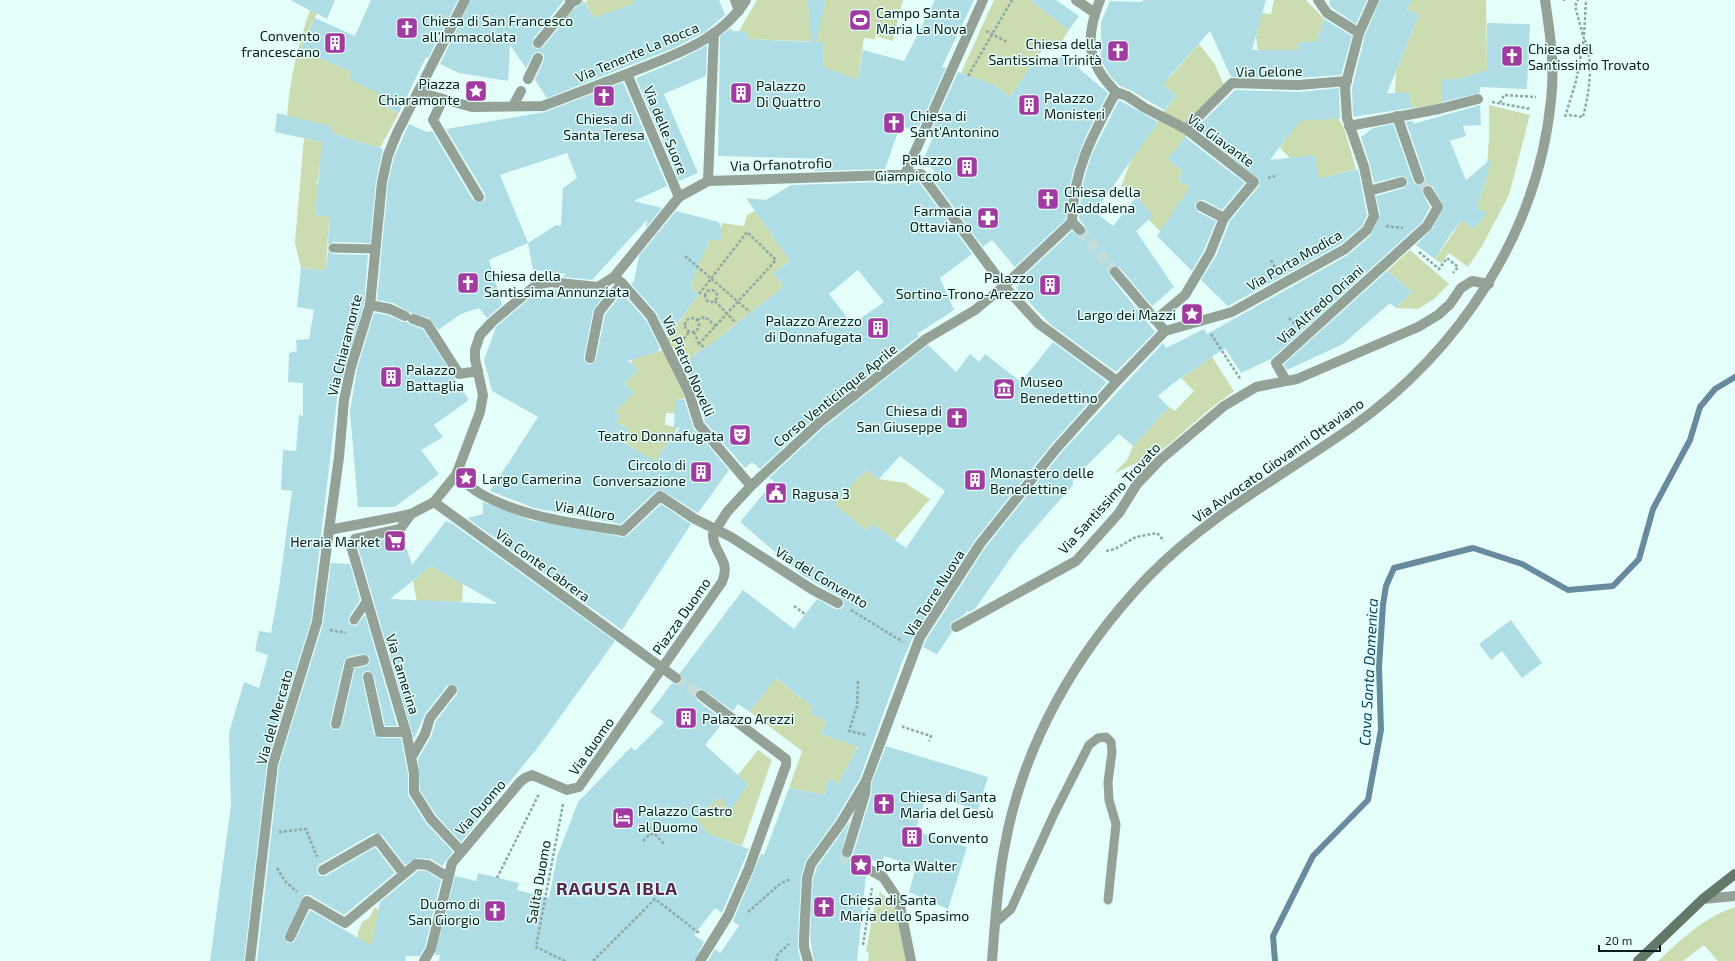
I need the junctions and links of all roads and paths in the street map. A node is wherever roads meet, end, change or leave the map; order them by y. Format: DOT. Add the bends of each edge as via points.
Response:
graph roads {
  1 [pos="465,0"];
  2 [pos="735,0"];
  3 [pos="746,0"];
  4 [pos="982,0"];
  5 [pos="1012,0"];
  6 [pos="1076,0"];
  7 [pos="1100,0"];
  8 [pos="1318,0"];
  9 [pos="1374,0"];
  10 [pos="1545,0"];
  11 [pos="1578,0"];
  12 [pos="1586,0"];
  13 [pos="573,1"];
  14 [pos="739,11"];
  15 [pos="1095,14"];
  16 [pos="981,29"];
  17 [pos="714,33"];
  18 [pos="1359,33"];
  19 [pos="992,34"];
  20 [pos="1584,39"];
  21 [pos="1007,42"];
  22 [pos="538,43"];
  23 [pos="538,58"];
  24 [pos="628,74"];
  25 [pos="968,76"];
  26 [pos="528,79"];
  27 [pos="1347,81"];
  28 [pos="1576,81"];
  29 [pos="521,91"];
  30 [pos="418,92"];
  31 [pos="1116,92"];
  32 [pos="1552,98"];
  33 [pos="442,99"];
  34 [pos="1478,99"];
  35 [pos="513,106"];
  36 [pos="1531,109"];
  37 [pos="1569,115"];
  38 [pos="1398,116"];
  39 [pos="1349,126"];
  40 [pos="1186,129"];
  41 [pos="905,174"];
  42 [pos="1419,179"];
  43 [pos="708,181"];
  44 [pos="1402,182"];
  45 [pos="1369,191"];
  46 [pos="1428,191"];
  47 [pos="479,197"];
  48 [pos="679,197"];
  49 [pos="1201,206"];
  50 [pos="1224,218"];
  51 [pos="1072,222"];
  52 [pos="1370,224"];
  53 [pos="1080,230"];
  54 [pos="1423,230"];
  55 [pos="1408,243"];
  56 [pos="333,248"];
  57 [pos="375,249"];
  58 [pos="685,256"];
  59 [pos="1115,272"];
  60 [pos="711,279"];
  61 [pos="618,280"];
  62 [pos="1489,284"];
  63 [pos="1004,286"];
  64 [pos="1461,288"];
  65 [pos="700,294"];
  66 [pos="715,301"];
  67 [pos="738,302"];
  68 [pos="370,305"];
  69 [pos="750,312"];
  70 [pos="727,313"];
  71 [pos="698,320"];
  72 [pos="1156,320"];
  73 [pos="736,323"];
  74 [pos="716,326"];
  75 [pos="1208,330"];
  76 [pos="1165,331"];
  77 [pos="694,332"];
  78 [pos="699,344"];
  79 [pos="704,347"];
  80 [pos="590,358"];
  81 [pos="478,371"];
  82 [pos="1248,377"];
  83 [pos="1117,381"];
  84 [pos="1286,381"];
  85 [pos="456,475"];
  86 [pos="751,486"];
  87 [pos="434,502"];
  88 [pos="411,514"];
  89 [pos="715,529"];
  90 [pos="329,530"];
  91 [pos="1157,533"];
  92 [pos="1102,551"];
  93 [pos="366,602"];
  94 [pos="838,603"];
  95 [pos="794,606"];
  96 [pos="805,614"];
  97 [pos="354,620"];
  98 [pos="315,627"];
  99 [pos="956,627"];
  100 [pos="618,636"];
  101 [pos="916,649"];
  102 [pos="364,660"];
  103 [pos="662,668"];
  104 [pos="368,677"];
  105 [pos="676,678"];
  106 [pos="858,681"];
  107 [pos="452,690"];
  108 [pos="701,695"];
  109 [pos="905,722"];
  110 [pos="336,724"];
  111 [pos="406,732"];
  112 [pos="881,738"];
  113 [pos="929,741"];
  114 [pos="411,758"];
  115 [pos="866,781"];
  116 [pos="520,782"];
  117 [pos="567,790"];
  118 [pos="540,792"];
  119 [pos="661,823"];
  120 [pos="655,829"];
  121 [pos="650,834"];
  122 [pos="655,834"];
  123 [pos="263,839"];
  124 [pos="643,841"];
  125 [pos="664,844"];
  126 [pos="461,851"];
  127 [pos="847,852"];
  128 [pos="811,864"];
  129 [pos="861,865"];
  130 [pos="323,870"];
  131 [pos="875,872"];
  132 [pos="404,874"];
  133 [pos="1735,874"];
  134 [pos="448,877"];
  135 [pos="497,878"];
  136 [pos="1735,896"];
  137 [pos="1703,899"];
  138 [pos="1108,900"];
  139 [pos="308,901"];
  140 [pos="728,916"];
  141 [pos="995,923"];
  142 [pos="290,936"];
  143 [pos="712,942"];
  144 [pos="863,945"];
  145 [pos="250,961"];
  146 [pos="424,961"];
  147 [pos="565,961"];
  148 [pos="593,961"];
  149 [pos="700,961"];
  150 [pos="808,961"];
  151 [pos="911,961"];
  152 [pos="992,961"];
  153 [pos="1638,961"];
  1 -- 30 [label="street, Via Chiaramonte"];
  2 -- 14 [label="street"];
  3 -- 14 [label="street, Via Tenente La Rocca"];
  4 -- 41 [label="street"];
  5 -- 19 [label="path"];
  6 -- 15 [label="street"];
  7 -- 15 [label="street"];
  8 -- 18 [label="street" via="1327,12"];
  9 -- 18 [label="street"];
  10 -- 32 [label="street, Via Avvocato Giovanni Ottaviano" via="1550,41"];
  11 -- 20 [label="path" via="1575,6"];
  12 -- 20 [label="path"];
  13 -- 22 [label="street"];
  14 -- 17 [label="street, Via Tenente La Rocca"];
  15 -- 31 [label="street" via="1090,31 1091,51 1103,78"];
  16 -- 19 [label="path"];
  17 -- 24 [label="street, Via Tenente La Rocca" via="700,44"];
  17 -- 43 [label="street"];
  18 -- 27 [label="street"];
  19 -- 21 [label="path"];
  19 -- 25 [label="path"];
  20 -- 28 [label="path"];
  20 -- 37 [label="path" via="1589,65 1589,95 1583,117"];
  23 -- 26 [label="street"];
  24 -- 35 [label="street, Via Tenente La Rocca" via="543,106"];
  24 -- 48 [label="street, Via delle Suore"];
  27 -- 39 [label="street" via="1345,87"];
  27 -- 40 [label="street, Via Gelone" via="1298,85 1232,83"];
  29 -- 35 [label="street"];
  30 -- 33 [label="street, Via Tenente La Rocca"];
  30 -- 57 [label="street, Via Chiaramonte" via="388,155 382,182"];
  31 -- 40 [label="street, Via Giavante"];
  31 -- 51 [label="street" via="1086,149 1072,199"];
  32 -- 36 [label="path" via="1504,95 1500,103"];
  32 -- 62 [label="street, Via Avvocato Giovanni Ottaviano" via="1542,153 1526,205"];
  33 -- 35 [label="street, Via Tenente La Rocca" via="472,107"];
  33 -- 47 [label="street" via="433,120"];
  34 -- 38 [label="street" via="1439,110"];
  38 -- 39 [label="street"];
  38 -- 42 [label="street"];
  39 -- 45 [label="street" via="1364,167"];
  40 -- 50 [label="street, Via Giavante" via="1254,182"];
  41 -- 43 [label="street, Via Orfanotrofio"];
  41 -- 63 [label="street, Via Orfanotrofio" via="921,174"];
  43 -- 48 [label="street, Via Orfanotrofio"];
  44 -- 45 [label="street"];
  45 -- 52 [label="street" via="1374,216"];
  46 -- 54 [label="street, Via Alfredo Oriani" via="1438,207"];
  48 -- 61 [label="street, Via Orfanotrofio"];
  49 -- 50 [label="street"];
  50 -- 72 [label="street, Via Giavante" via="1210,253 1197,276 1185,294"];
  51 -- 53 [label="street"];
  51 -- 63 [label="street"];
  52 -- 54 [label="path"];
  52 -- 76 [label="street, Via Porta Modica" via="1367,230 1344,248 1232,312"];
  54 -- 55 [label="street, Via Alfredo Oriani"];
  55 -- 64 [label="path" via="1439,268 1447,258 1458,267 1450,277"];
  55 -- 84 [label="street, Via Alfredo Oriani" via="1276,363"];
  56 -- 57 [label="lane"];
  57 -- 68 [label="street, Via Chiaramonte"];
  58 -- 60 [label="path"];
  59 -- 72 [label="street"];
  60 -- 65 [label="path"];
  60 -- 67 [label="path"];
  60 -- 67 [label="path" via="747,232 776,260"];
  61 -- 80 [label="street" via="599,312"];
  61 -- 81 [label="street, Via Orfanotrofio" via="598,286 550,282 536,285 480,335 475,350"];
  61 -- 86 [label="street, Via Pietro Novelli" via="651,316 689,392 700,425"];
  62 -- 64 [label="street" via="1472,281"];
  62 -- 141 [label="street, Via Avvocato Giovanni Ottaviano" via="1443,346 1416,374 1352,426 1230,507 1174,552 1146,579 1106,626 1071,675 1036,740 1017,793 1004,849"];
  63 -- 83 [label="street, Via Orfanotrofio" via="1039,324"];
  63 -- 86 [label="street, Corso Venticinque Aprile" via="975,310 926,339 820,422"];
  64 -- 84 [label="street, Via Santissimo Trovato" via="1450,304 1438,315 1418,327 1297,379"];
  66 -- 66 [label="path" via="706,300 707,292 712,290 716,293"];
  66 -- 70 [label="path"];
  67 -- 69 [label="path"];
  67 -- 70 [label="path"];
  68 -- 81 [label="street" via="390,309 427,324 459,374"];
  68 -- 90 [label="street, Via Chiaramonte" via="344,400"];
  70 -- 73 [label="path"];
  70 -- 74 [label="path"];
  71 -- 74 [label="path" via="706,317"];
  71 -- 77 [label="path" via="700,327"];
  71 -- 77 [label="path" via="690,318 685,324 687,330"];
  72 -- 76 [label="street"];
  74 -- 78 [label="path"];
  75 -- 82 [label="path" via="1241,380"];
  76 -- 83 [label="street, Via Torre Nuova"];
  77 -- 78 [label="path"];
  78 -- 79 [label="path"];
  81 -- 85 [label="street, Via Orfanotrofio" via="483,395 480,412"];
  83 -- 101 [label="street, Via Torre Nuova" via="1056,449 980,544 920,637"];
  84 -- 99 [label="street, Via Santissimo Trovato" via="1256,387 1224,406 1192,432 1137,484 1119,513 1076,561"];
  85 -- 87 [label="street"];
  85 -- 89 [label="street, Via Alloro" via="479,493 501,504 539,517 622,531 660,496"];
  86 -- 89 [label="street, Corso Venticinque Aprile"];
  87 -- 88 [label="street"];
  87 -- 100 [label="street, Via Conte Cabrera"];
  88 -- 90 [label="street"];
  88 -- 93 [label="street, Via Camerina" via="400,529 352,541 352,554"];
  89 -- 94 [label="street, Via del Convento"];
  89 -- 103 [label="street, Piazza Duomo" via="712,539 724,564 724,577"];
  90 -- 98 [label="street, Via del Mercato"];
  91 -- 92 [label="path" via="1136,537 1115,549"];
  93 -- 97 [label="lane"];
  93 -- 111 [label="street, Via Camerina"];
  94 -- 101 [label="path, Via del Convento"];
  95 -- 96 [label="path"];
  97 -- 98 [label="path" via="352,634"];
  98 -- 123 [label="street, Via del Mercato" via="273,764"];
  100 -- 103 [label="street, Piazza Duomo"];
  101 -- 112 [label="street, Via Torre Nuova"];
  102 -- 110 [label="street" via="350,662"];
  103 -- 105 [label="street"];
  103 -- 117 [label="street, Via duomo" via="584,782 579,787"];
  104 -- 111 [label="street" via="380,732"];
  106 -- 112 [label="path" via="857,706 848,731"];
  107 -- 114 [label="street" via="430,718 425,734"];
  108 -- 140 [label="street" via="786,759 749,868"];
  109 -- 113 [label="path" via="904,727 931,736"];
  111 -- 114 [label="street, Via Camerina"];
  112 -- 115 [label="street, Via Torre Nuova"];
  114 -- 126 [label="street, Via Camerina" via="414,792 431,819"];
  115 -- 127 [label="street" via="865,794"];
  115 -- 128 [label="street, Via Torre Nuova" via="841,823"];
  116 -- 117 [label="street, Via duomo" via="532,775"];
  116 -- 126 [label="street, Via Duomo"];
  117 -- 147 [label="path, Salita Duomo" via="536,947"];
  118 -- 135 [label="path"];
  119 -- 120 [label="path"];
  120 -- 121 [label="path" via="650,828"];
  120 -- 122 [label="path"];
  121 -- 122 [label="path"];
  121 -- 124 [label="path"];
  122 -- 125 [label="path"];
  123 -- 130 [label="path" via="306,829"];
  123 -- 139 [label="path" via="285,881"];
  123 -- 145 [label="street, Via del Mercato"];
  126 -- 134 [label="street, Via Duomo" via="452,863"];
  128 -- 140 [label="path" via="800,876 781,883 748,912"];
  128 -- 150 [label="street, Via Torre Nuova" via="807,878 804,942"];
  129 -- 131 [label="street"];
  130 -- 132 [label="street" via="377,839"];
  131 -- 144 [label="path"];
  131 -- 151 [label="street" via="889,884 899,901"];
  132 -- 134 [label="street" via="416,864 428,865"];
  132 -- 139 [label="street" via="345,923"];
  133 -- 137 [label="main road"];
  134 -- 146 [label="street, Via Duomo" via="431,949"];
  136 -- 137 [label="street"];
  137 -- 153 [label="main road"];
  138 -- 141 [label="lane" via="1116,824 1108,788 1111,742 1106,737 1098,738 1089,745 1011,909"];
  139 -- 142 [label="street"];
  140 -- 143 [label="street"];
  141 -- 152 [label="street, Via Avvocato Giovanni Ottaviano"];
  143 -- 148 [label="path" via="655,899"];
  143 -- 149 [label="street"];
}
